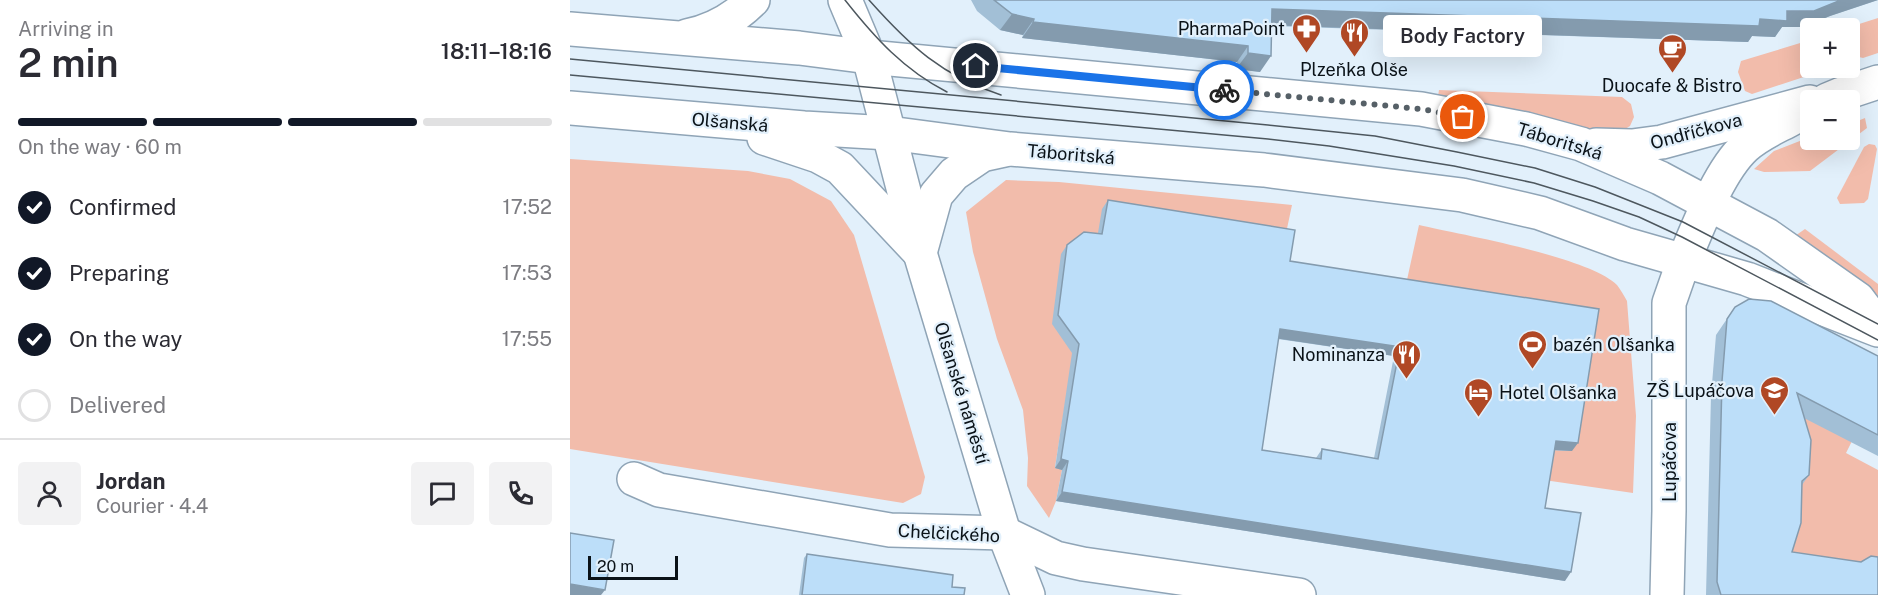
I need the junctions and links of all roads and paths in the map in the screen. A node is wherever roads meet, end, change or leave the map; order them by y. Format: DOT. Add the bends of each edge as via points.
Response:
graph roads {
  1 [pos="753,0"];
  2 [pos="845,0"];
  3 [pos="570,29"];
  4 [pos="680,38"];
  5 [pos="869,57"];
  6 [pos="1878,82"];
  7 [pos="1854,90"];
  8 [pos="1800,106"];
  9 [pos="570,108"];
  10 [pos="1800,113"];
  11 [pos="707,119"];
  12 [pos="889,133"];
  13 [pos="1581,144"];
  14 [pos="1010,149"];
  15 [pos="1709,204"];
  16 [pos="920,253"];
  17 [pos="1684,260"];
  18 [pos="1878,326"];
  19 [pos="1878,330"];
  20 [pos="634,479"];
  21 [pos="1004,533"];
  22 [pos="1028,595"];
  23 [pos="1299,595"];
  24 [pos="1667,595"];
  1 -- 4 [label="street" via="715,27"];
  2 -- 5 [label="street, Olšanské náměstí"];
  3 -- 4 [label="street"];
  4 -- 5 [label="street"];
  5 -- 12 [label="street, Olšanské náměstí"];
  5 -- 13 [label="street, Táboritská" via="1421,109"];
  6 -- 7 [label="street, Ondříčkova"];
  8 -- 13 [label="street, Ondříčkova" via="1662,142 1632,146"];
  9 -- 11 [label="street, Olšanská"];
  10 -- 15 [label="street, Ondříčkova" via="1745,146"];
  11 -- 12 [label="street, Olšanská"];
  11 -- 16 [label="street, Olšanské náměstí" via="818,156 840,168"];
  12 -- 14 [label="street, Táboritská"];
  12 -- 16 [label="street, Olšanské náměstí"];
  13 -- 15 [label="street, Táboritská"];
  14 -- 16 [label="street" via="982,155 954,174 936,195"];
  14 -- 17 [label="street, Táboritská" via="1264,170 1462,195 1540,213"];
  15 -- 17 [label="street, Ondříčkova"];
  15 -- 18 [label="street, Táboritská" via="1774,240 1858,299"];
  16 -- 21 [label="street, Olšanské náměstí"];
  17 -- 19 [label="street, Táboritská" via="1747,279"];
  17 -- 24 [label="street, Lupáčova" via="1669,303"];
  20 -- 21 [label="street, Chelčického" via="660,490 890,530"];
  21 -- 22 [label="street, Olšanské náměstí"];
  21 -- 23 [label="street, Chelčického" via="1056,558 1083,564"];
}
